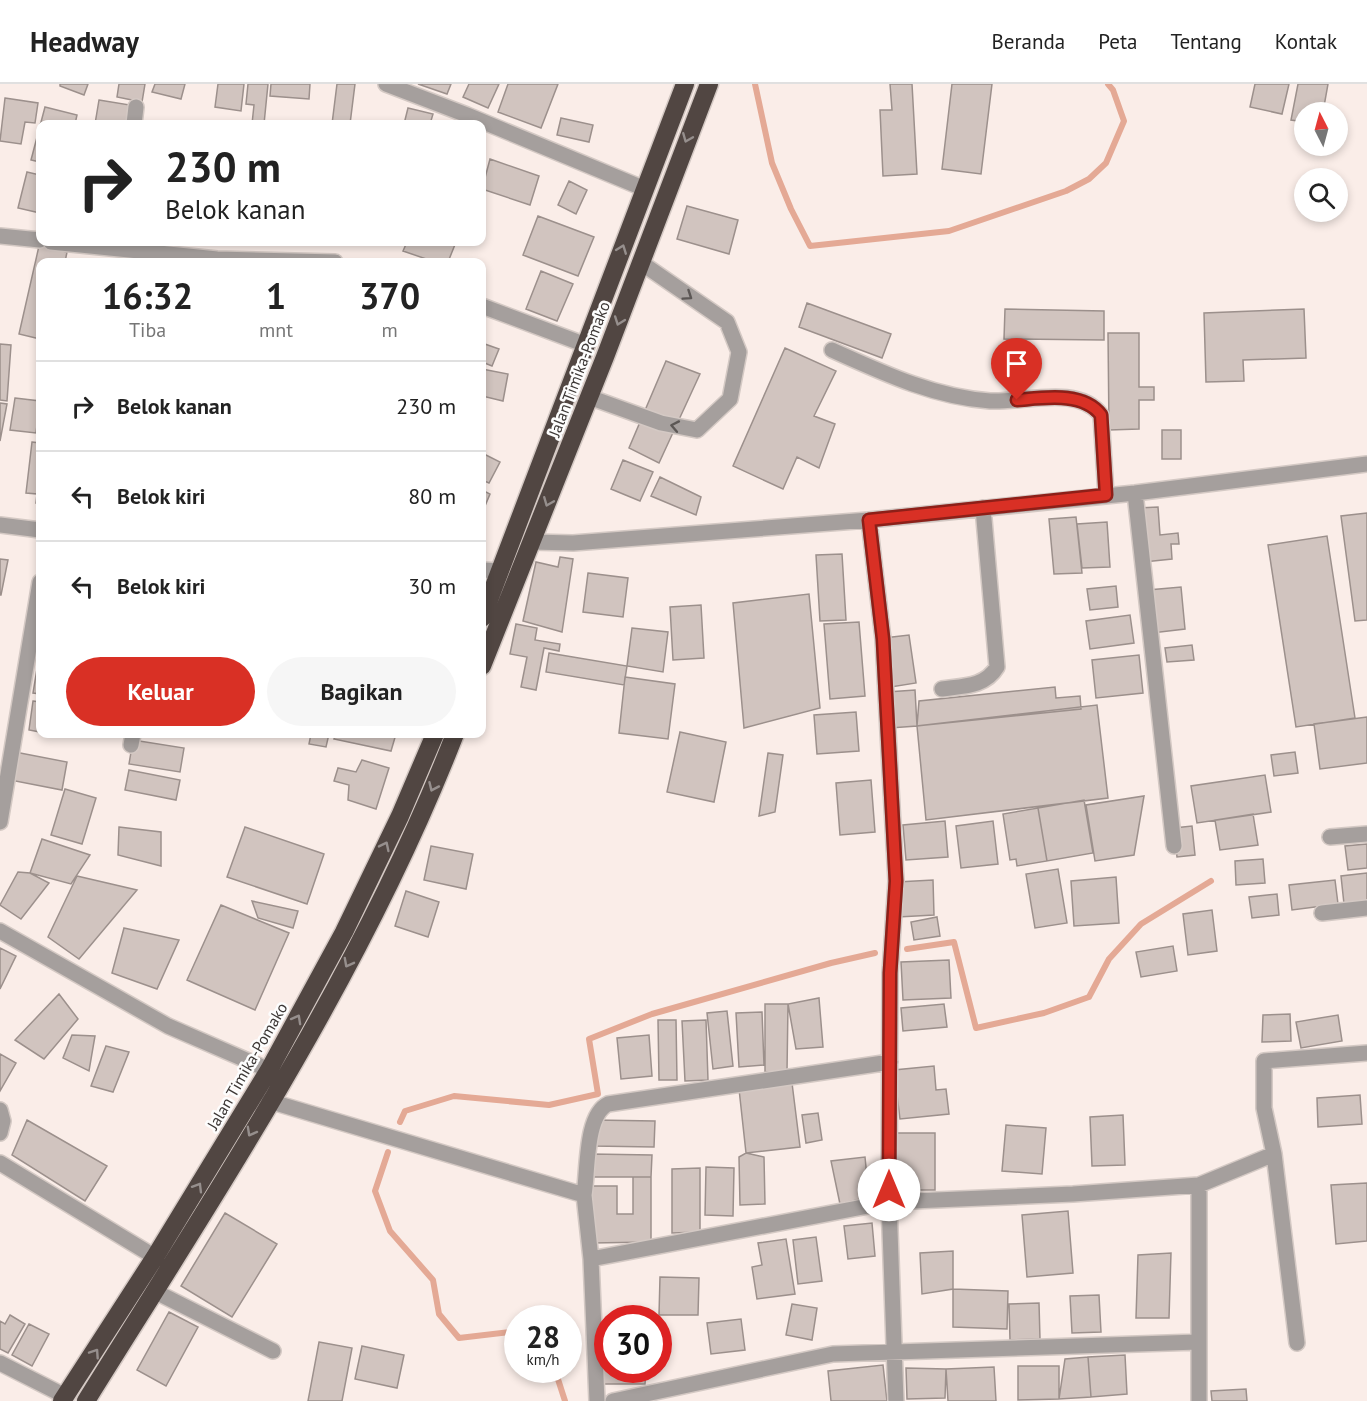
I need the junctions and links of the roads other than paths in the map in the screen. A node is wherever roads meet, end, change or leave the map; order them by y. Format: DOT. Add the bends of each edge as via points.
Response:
graph roads {
  1 [pos="386,84"];
  2 [pos="685,84"];
  3 [pos="709,84"];
  4 [pos="136,107"];
  5 [pos="134,120"];
  6 [pos="481,120"];
  7 [pos="486,122"];
  8 [pos="645,189"];
  9 [pos="0,236"];
  10 [pos="36,240"];
  11 [pos="83,246"];
  12 [pos="123,251"];
  13 [pos="189,258"];
  14 [pos="640,262"];
  15 [pos="486,308"];
  16 [pos="586,345"];
  17 [pos="832,350"];
  18 [pos="589,397"];
  19 [pos="1367,464"];
  20 [pos="1136,493"];
  21 [pos="1106,495"];
  22 [pos="983,508"];
  23 [pos="869,520"];
  24 [pos="0,525"];
  25 [pos="36,530"];
  26 [pos="532,542"];
  27 [pos="486,570"];
  28 [pos="500,571"];
  29 [pos="36,606"];
  30 [pos="486,608"];
  31 [pos="486,656"];
  32 [pos="942,689"];
  33 [pos="433,738"];
  34 [pos="453,738"];
  35 [pos="0,822"];
  36 [pos="1367,834"];
  37 [pos="1330,837"];
  38 [pos="1174,846"];
  39 [pos="1367,908"];
  40 [pos="1322,913"];
  41 [pos="0,931"];
  42 [pos="1367,1053"];
  43 [pos="890,1062"];
  44 [pos="269,1070"];
  45 [pos="269,1101"];
  46 [pos="0,1110"];
  47 [pos="0,1133"];
  48 [pos="1274,1154"];
  49 [pos="0,1162"];
  50 [pos="1199,1185"];
  51 [pos="584,1195"];
  52 [pos="889,1202"];
  53 [pos="155,1257"];
  54 [pos="591,1259"];
  55 [pos="154,1292"];
  56 [pos="1198,1342"];
  57 [pos="1297,1343"];
  58 [pos="273,1351"];
  59 [pos="892,1351"];
  60 [pos="0,1363"];
  61 [pos="63,1398"];
  62 [pos="86,1401"];
  63 [pos="597,1401"];
  64 [pos="613,1401"];
  65 [pos="896,1401"];
  66 [pos="1199,1401"];
  1 -- 6 [label="street"];
  2 -- 8 [label="highway, Jalan Timika-Pomako"];
  3 -- 14 [label="highway, Jalan Timika-Pomako, one-way"];
  4 -- 5 [label="street"];
  7 -- 8 [label="street"];
  16 -- 8 [label="highway, Jalan Timika-Pomako, one-way"];
  9 -- 10 [label="street"];
  11 -- 12 [label="street"];
  12 -- 13 [label="street"];
  14 -- 18 [label="highway, Jalan Timika-Pomako, one-way"];
  14 -- 18 [label="street, one-way" via="727,322 739,352 730,399 697,430 661,423"];
  15 -- 16 [label="street"];
  16 -- 28 [label="highway, Jalan Timika-Pomako"];
  17 -- 21 [label="street" via="940,393 991,401 1062,398 1096,408 1101,415"];
  18 -- 26 [label="highway, Jalan Timika-Pomako, one-way"];
  19 -- 20 [label="street"];
  20 -- 21 [label="street"];
  20 -- 38 [label="street"];
  21 -- 22 [label="street"];
  22 -- 23 [label="street"];
  22 -- 32 [label="street" via="997,667 990,678 972,686"];
  23 -- 26 [label="street" via="573,543"];
  23 -- 43 [label="street" via="883,639 896,881"];
  24 -- 25 [label="street"];
  26 -- 31 [label="highway, Jalan Timika-Pomako"];
  27 -- 28 [label="street"];
  28 -- 30 [label="highway, Jalan Timika-Pomako"];
  29 -- 35 [label="street"];
  44 -- 33 [label="highway, Jalan Timika-Pomako, one-way" via="344,932"];
  34 -- 45 [label="highway, one-way" via="416,827 360,940"];
  36 -- 37 [label="street"];
  39 -- 40 [label="street"];
  41 -- 44 [label="street" via="168,1026"];
  42 -- 48 [label="street" via="1264,1061 1264,1108"];
  43 -- 51 [label="street" via="608,1104 600,1108 593,1120"];
  43 -- 52 [label="street"];
  53 -- 44 [label="highway, Jalan Timika-Pomako, one-way"];
  45 -- 51 [label="street"];
  45 -- 55 [label="highway, one-way" via="213,1202"];
  46 -- 47 [label="street"];
  48 -- 50 [label="street"];
  48 -- 57 [label="street"];
  49 -- 53 [label="street"];
  50 -- 52 [label="street"];
  50 -- 56 [label="street"];
  51 -- 54 [label="street"];
  52 -- 54 [label="street"];
  52 -- 59 [label="street"];
  61 -- 53 [label="highway, Jalan Timika-Pomako, one-way"];
  54 -- 63 [label="street"];
  55 -- 58 [label="street"];
  55 -- 62 [label="highway"];
  56 -- 59 [label="street"];
  56 -- 66 [label="street"];
  59 -- 64 [label="street" via="794,1360"];
  59 -- 65 [label="street"];
  60 -- 61 [label="street"];
}
